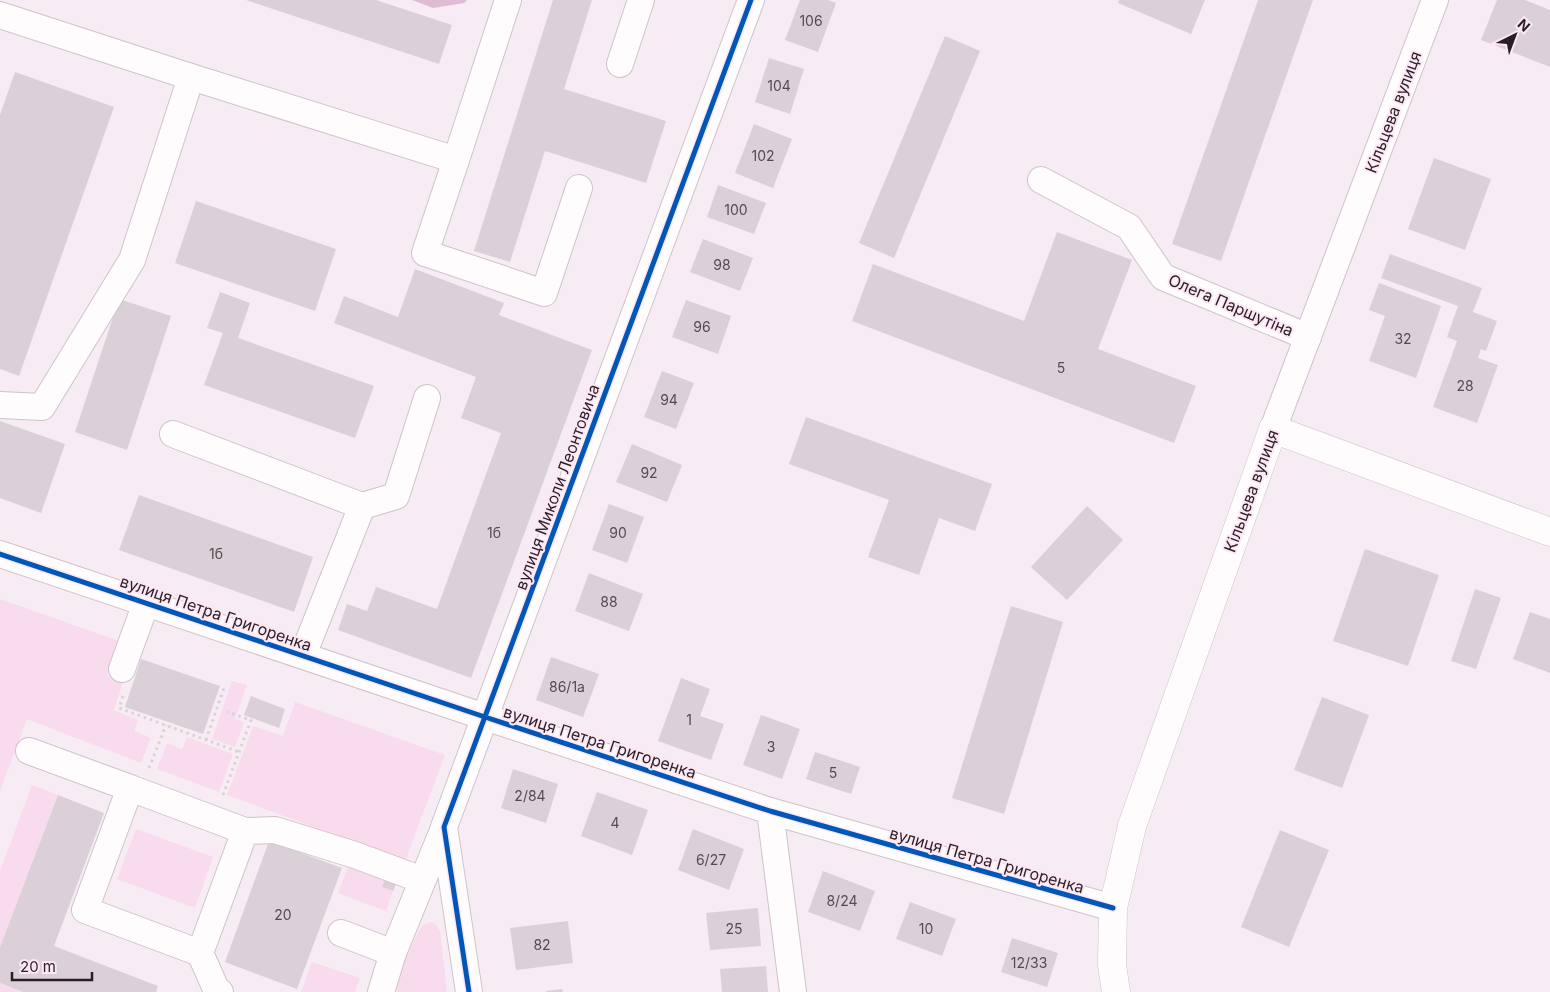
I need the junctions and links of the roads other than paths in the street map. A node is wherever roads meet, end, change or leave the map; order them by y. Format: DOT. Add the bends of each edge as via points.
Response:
graph roads {
  1 [pos="508,0"];
  2 [pos="641,0"];
  3 [pos="751,0"];
  4 [pos="1435,0"];
  5 [pos="0,15"];
  6 [pos="620,64"];
  7 [pos="191,77"];
  8 [pos="456,160"];
  9 [pos="1041,180"];
  10 [pos="579,188"];
  11 [pos="1308,337"];
  12 [pos="427,398"];
  13 [pos="0,405"];
  14 [pos="1273,429"];
  15 [pos="173,434"];
  16 [pos="362,506"];
  17 [pos="1550,532"];
  18 [pos="0,554"];
  19 [pos="146,603"];
  20 [pos="303,656"];
  21 [pos="123,680"];
  22 [pos="485,717"];
  23 [pos="29,751"];
  24 [pos="135,790"];
  25 [pos="770,811"];
  26 [pos="444,827"];
  27 [pos="245,831"];
  28 [pos="422,880"];
  29 [pos="1113,908"];
  30 [pos="341,934"];
  31 [pos="200,953"];
  32 [pos="394,953"];
  33 [pos="220,992"];
  34 [pos="381,992"];
  35 [pos="469,992"];
  36 [pos="793,992"];
  37 [pos="1116,992"];
  1 -- 8 [label="street"];
  2 -- 6 [label="street"];
  3 -- 22 [label="street, вулиця Миколи Леонтовича"];
  4 -- 11 [label="street, Кільцева вулиця"];
  5 -- 7 [label="street"];
  7 -- 8 [label="street"];
  7 -- 13 [label="street" via="132,260 42,407"];
  8 -- 10 [label="street" via="425,254 544,293"];
  9 -- 11 [label="street, Олега Паршутіна" via="1129,227 1164,277"];
  11 -- 14 [label="street, Кільцева вулиця"];
  12 -- 16 [label="street" via="396,496"];
  14 -- 17 [label="main road"];
  14 -- 29 [label="main road, Кільцева вулиця" via="1132,826"];
  15 -- 16 [label="street"];
  16 -- 20 [label="street"];
  18 -- 19 [label="street, вулиця Петра Григоренка"];
  19 -- 20 [label="street, вулиця Петра Григоренка"];
  19 -- 21 [label="street"];
  20 -- 22 [label="street, вулиця Петра Григоренка"];
  22 -- 25 [label="street, вулиця Петра Григоренка"];
  22 -- 26 [label="street, вулиця Миколи Леонтовича"];
  23 -- 24 [label="street"];
  24 -- 27 [label="street"];
  24 -- 31 [label="street" via="85,910"];
  25 -- 29 [label="street, вулиця Петра Григоренка"];
  25 -- 36 [label="street"];
  26 -- 28 [label="street"];
  26 -- 35 [label="street, вулиця Миколи Леонтовича"];
  27 -- 28 [label="street" via="275,830"];
  27 -- 31 [label="street"];
  28 -- 32 [label="street"];
  29 -- 37 [label="main road, Кільцева вулиця" via="1112,965"];
  30 -- 32 [label="street"];
  31 -- 33 [label="street"];
  32 -- 34 [label="street"];
}
